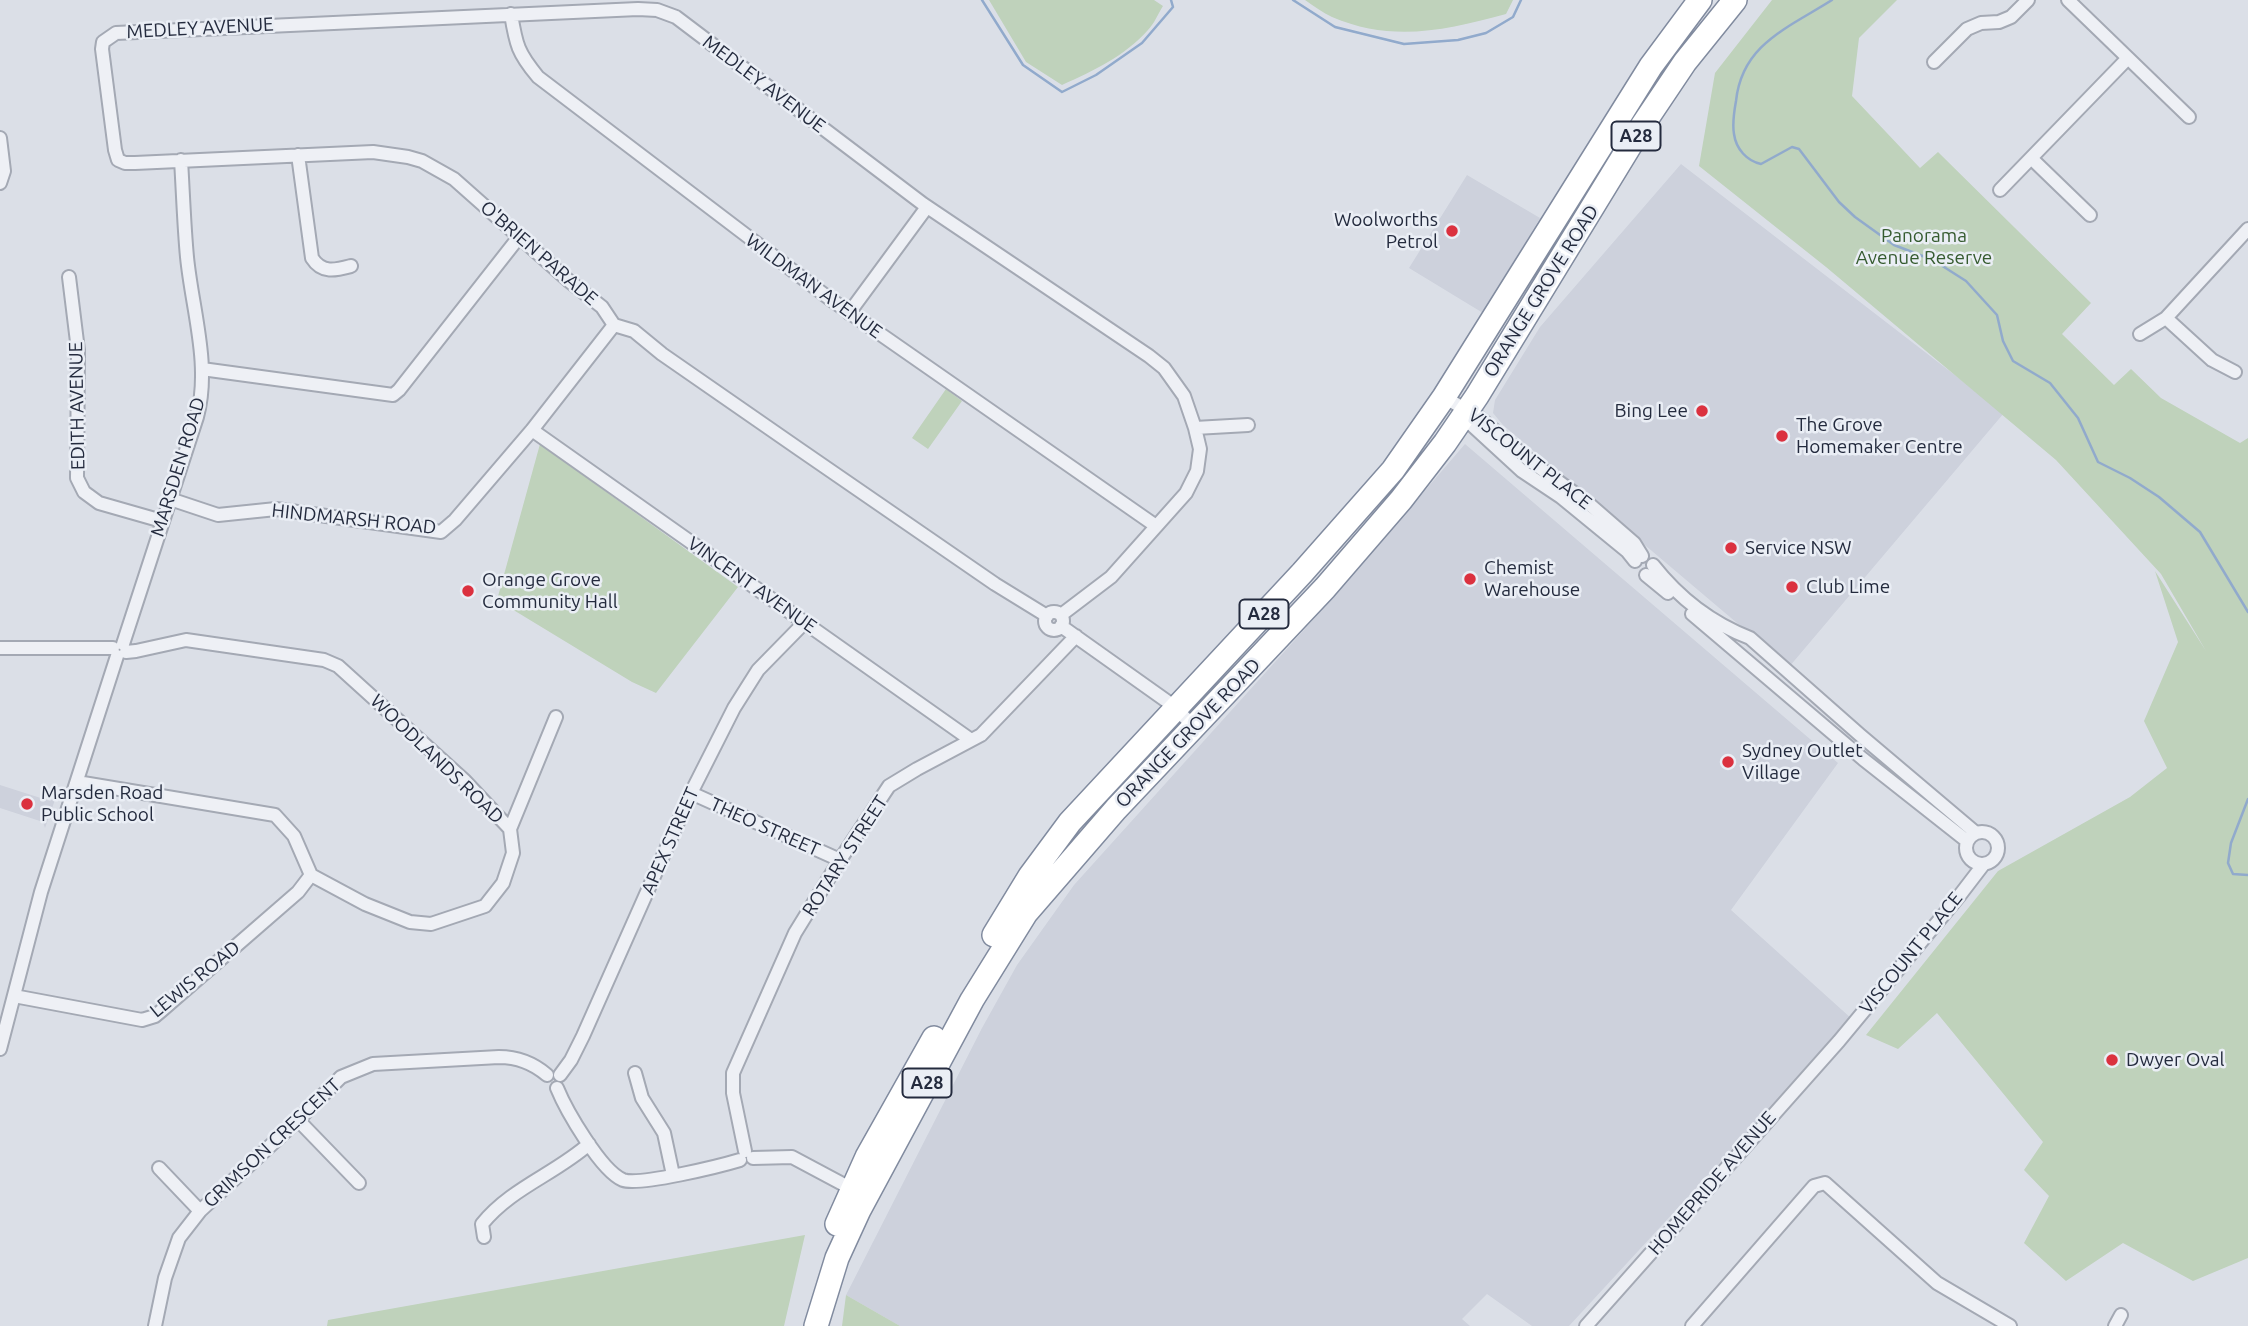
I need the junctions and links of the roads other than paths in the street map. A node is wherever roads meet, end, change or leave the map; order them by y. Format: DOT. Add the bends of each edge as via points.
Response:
graph roads {
  1 [pos="1700,0"];
  2 [pos="1735,0"];
  3 [pos="2028,0"];
  4 [pos="2068,0"];
  5 [pos="511,14"];
  6 [pos="2128,58"];
  7 [pos="1934,62"];
  8 [pos="2189,117"];
  9 [pos="0,138"];
  10 [pos="298,155"];
  11 [pos="116,156"];
  12 [pos="2031,158"];
  13 [pos="181,160"];
  14 [pos="0,183"];
  15 [pos="2000,190"];
  16 [pos="927,207"];
  17 [pos="2090,215"];
  18 [pos="2248,229"];
  19 [pos="519,237"];
  20 [pos="351,266"];
  21 [pos="69,277"];
  22 [pos="849,313"];
  23 [pos="2166,318"];
  24 [pos="614,325"];
  25 [pos="2140,334"];
  26 [pos="202,369"];
  27 [pos="2235,372"];
  28 [pos="1444,397"];
  29 [pos="1465,414"];
  30 [pos="1248,425"];
  31 [pos="1195,428"];
  32 [pos="532,430"];
  33 [pos="170,499"];
  34 [pos="162,521"];
  35 [pos="1156,526"];
  36 [pos="1649,570"];
  37 [pos="1061,621"];
  38 [pos="804,623"];
  39 [pos="1076,636"];
  40 [pos="0,648"];
  41 [pos="120,650"];
  42 [pos="1175,708"];
  43 [pos="556,717"];
  44 [pos="1194,726"];
  45 [pos="971,740"];
  46 [pos="77,782"];
  47 [pos="691,793"];
  48 [pos="510,830"];
  49 [pos="1971,837"];
  50 [pos="840,860"];
  51 [pos="1983,865"];
  52 [pos="311,875"];
  53 [pos="14,996"];
  54 [pos="1839,1041"];
  55 [pos="0,1049"];
  56 [pos="635,1073"];
  57 [pos="555,1079"];
  58 [pos="298,1120"];
  59 [pos="590,1144"];
  60 [pos="746,1156"];
  61 [pos="159,1168"];
  62 [pos="673,1175"];
  63 [pos="359,1183"];
  64 [pos="852,1189"];
  65 [pos="200,1211"];
  66 [pos="484,1237"];
  67 [pos="155,1326"];
  68 [pos="805,1326"];
  69 [pos="816,1326"];
  70 [pos="1586,1326"];
  71 [pos="1692,1326"];
  72 [pos="2010,1326"];
  1 -- 28 [label="highway, ORANGE GROVE ROAD / A28" via="1651,66"];
  2 -- 29 [label="highway, ORANGE GROVE ROAD / A28" via="1642,126"];
  3 -- 7 [label="street" via="2011,17 1967,29"];
  4 -- 6 [label="street"];
  5 -- 11 [label="street, MEDLEY AVENUE" via="116,33 102,49"];
  5 -- 16 [label="street, MEDLEY AVENUE" via="638,9 676,17"];
  5 -- 22 [label="street, WILDMAN AVENUE" via="516,45 538,77"];
  6 -- 8 [label="street"];
  6 -- 12 [label="street"];
  9 -- 14 [label="street" via="4,172"];
  10 -- 13 [label="street, O'BRIEN PARADE"];
  10 -- 19 [label="street, O'BRIEN PARADE" via="373,152 422,161 463,186"];
  10 -- 20 [label="street" via="312,258 331,271"];
  11 -- 13 [label="street, O'BRIEN PARADE" via="125,163"];
  12 -- 15 [label="street"];
  12 -- 17 [label="street"];
  13 -- 26 [label="street, MARSDEN ROAD" via="187,257"];
  16 -- 22 [label="street"];
  16 -- 31 [label="street, MEDLEY AVENUE" via="1164,368 1184,396"];
  18 -- 23 [label="street"];
  19 -- 24 [label="street, O'BRIEN PARADE" via="602,307"];
  19 -- 26 [label="street" via="393,395"];
  21 -- 34 [label="street, EDITH AVENUE" via="78,350 77,478 84,492 99,503"];
  22 -- 35 [label="street, WILDMAN AVENUE"];
  23 -- 25 [label="street"];
  23 -- 27 [label="street" via="2213,360"];
  24 -- 32 [label="street, HINDMARSH ROAD"];
  24 -- 37 [label="street, O'BRIEN PARADE" via="634,331 1047,616 1048,627 1056,629"];
  26 -- 33 [label="street, MARSDEN ROAD" via="201,403"];
  28 -- 29 [label="street, VISCOUNT PLACE"];
  28 -- 42 [label="highway, ORANGE GROVE ROAD / A28" via="1372,496"];
  29 -- 36 [label="street, VISCOUNT PLACE" via="1522,471 1638,558 1635,570 1640,574"];
  29 -- 44 [label="highway, ORANGE GROVE ROAD / A28" via="1401,500 1325,588"];
  30 -- 31 [label="street"];
  31 -- 35 [label="street, MEDLEY AVENUE" via="1200,449 1197,471 1186,493"];
  32 -- 33 [label="street, HINDMARSH ROAD" via="441,532 276,509 218,515"];
  32 -- 38 [label="street, VINCENT AVENUE"];
  33 -- 34 [label="street, MARSDEN ROAD"];
  34 -- 41 [label="street, MARSDEN ROAD"];
  35 -- 37 [label="street, MEDLEY AVENUE" via="1111,577"];
  36 -- 49 [label="street" via="1863,759"];
  36 -- 49 [label="street" via="1704,615 1750,638"];
  37 -- 39 [label="street"];
  38 -- 45 [label="street, VINCENT AVENUE"];
  38 -- 47 [label="street, APEX STREET" via="758,670"];
  39 -- 42 [label="street"];
  39 -- 45 [label="street, ROTARY STREET"];
  40 -- 41 [label="street, WOODLANDS ROAD"];
  41 -- 46 [label="street, MARSDEN ROAD"];
  41 -- 48 [label="street, WOODLANDS ROAD" via="186,640 331,662 465,780"];
  42 -- 44 [label="street"];
  42 -- 64 [label="highway, ORANGE GROVE ROAD / A28" via="1070,822 1030,876 895,1105"];
  43 -- 48 [label="street"];
  44 -- 69 [label="highway, ORANGE GROVE ROAD / A28" via="1084,844 1007,941 859,1210 837,1258"];
  45 -- 50 [label="street, ROTARY STREET" via="889,786"];
  46 -- 52 [label="street" via="275,815 294,836"];
  46 -- 53 [label="street, MARSDEN ROAD"];
  47 -- 50 [label="street, THEO STREET"];
  47 -- 57 [label="street, APEX STREET" via="583,1036"];
  48 -- 52 [label="street, WOODLANDS ROAD" via="513,853 503,883 485,906 431,924 410,922 365,904"];
  49 -- 51 [label="street" via="1968,857"];
  49 -- 51 [label="street" via="1981,832 1992,835 1998,845 1996,856"];
  50 -- 60 [label="street, ROTARY STREET" via="795,933 733,1073"];
  51 -- 54 [label="street, VISCOUNT PLACE"];
  52 -- 53 [label="street, LEWIS ROAD" via="298,892 150,1018 120,1017"];
  53 -- 55 [label="street, MARSDEN ROAD"];
  54 -- 70 [label="street, HOMEPRIDE AVENUE"];
  56 -- 62 [label="street" via="642,1098 664,1133"];
  57 -- 58 [label="street, GRIMSON CRESCENT" via="528,1062 507,1057 373,1064 341,1077"];
  57 -- 59 [label="street" via="562,1100"];
  58 -- 63 [label="street"];
  58 -- 65 [label="street, GRIMSON CRESCENT"];
  59 -- 62 [label="street" via="606,1168 623,1180"];
  59 -- 66 [label="street" via="510,1195 482,1224"];
  60 -- 62 [label="street"];
  60 -- 64 [label="street" via="792,1157"];
  61 -- 65 [label="street"];
  64 -- 68 [label="highway, ORANGE GROVE ROAD / A28"];
  65 -- 67 [label="street, GRIMSON CRESCENT" via="179,1238"];
  71 -- 72 [label="street" via="1814,1186 1825,1183 1937,1283"];
}
